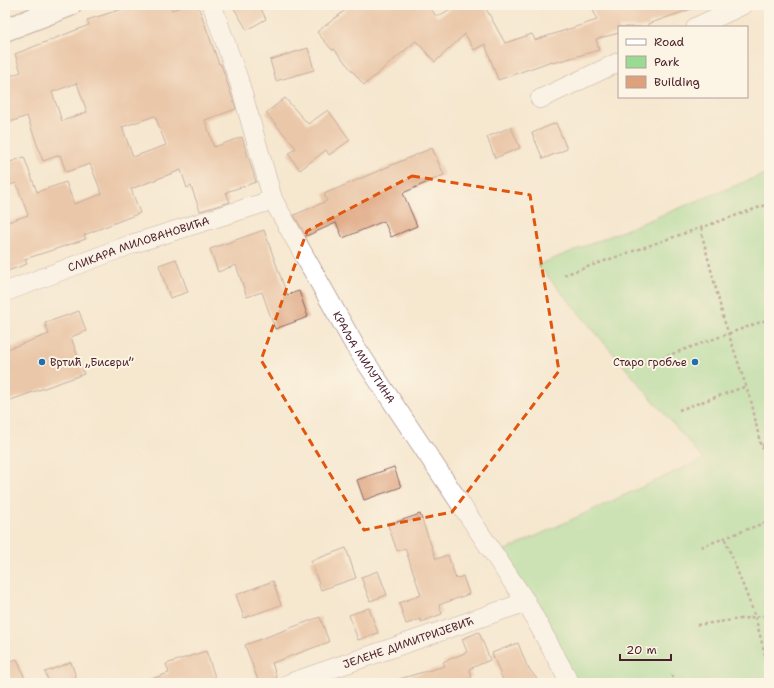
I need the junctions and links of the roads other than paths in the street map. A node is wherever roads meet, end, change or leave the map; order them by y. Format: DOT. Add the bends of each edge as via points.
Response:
graph roads {
  1 [pos="70,5"];
  2 [pos="212,5"];
  3 [pos="743,5"];
  4 [pos="698,26"];
  5 [pos="5,30"];
  6 [pos="618,62"];
  7 [pos="540,99"];
  8 [pos="273,200"];
  9 [pos="5,292"];
  10 [pos="526,602"];
  11 [pos="290,683"];
  12 [pos="570,683"];
  1 -- 5 [label="main road"];
  2 -- 8 [label="street, КРАЉА МИЛУТИНА" via="239,81"];
  3 -- 4 [label="street"];
  6 -- 7 [label="street"];
  8 -- 9 [label="street, СЛИКАРА МИЛОВАНОВИЋА" via="132,244"];
  8 -- 10 [label="street, КРАЉА МИЛУТИНА" via="354,346"];
  10 -- 11 [label="street, ЈЕЛЕНЕ ДИМИТРИЈЕВИЋ"];
  10 -- 12 [label="street, КРАЉА МИЛУТИНА"];
}
